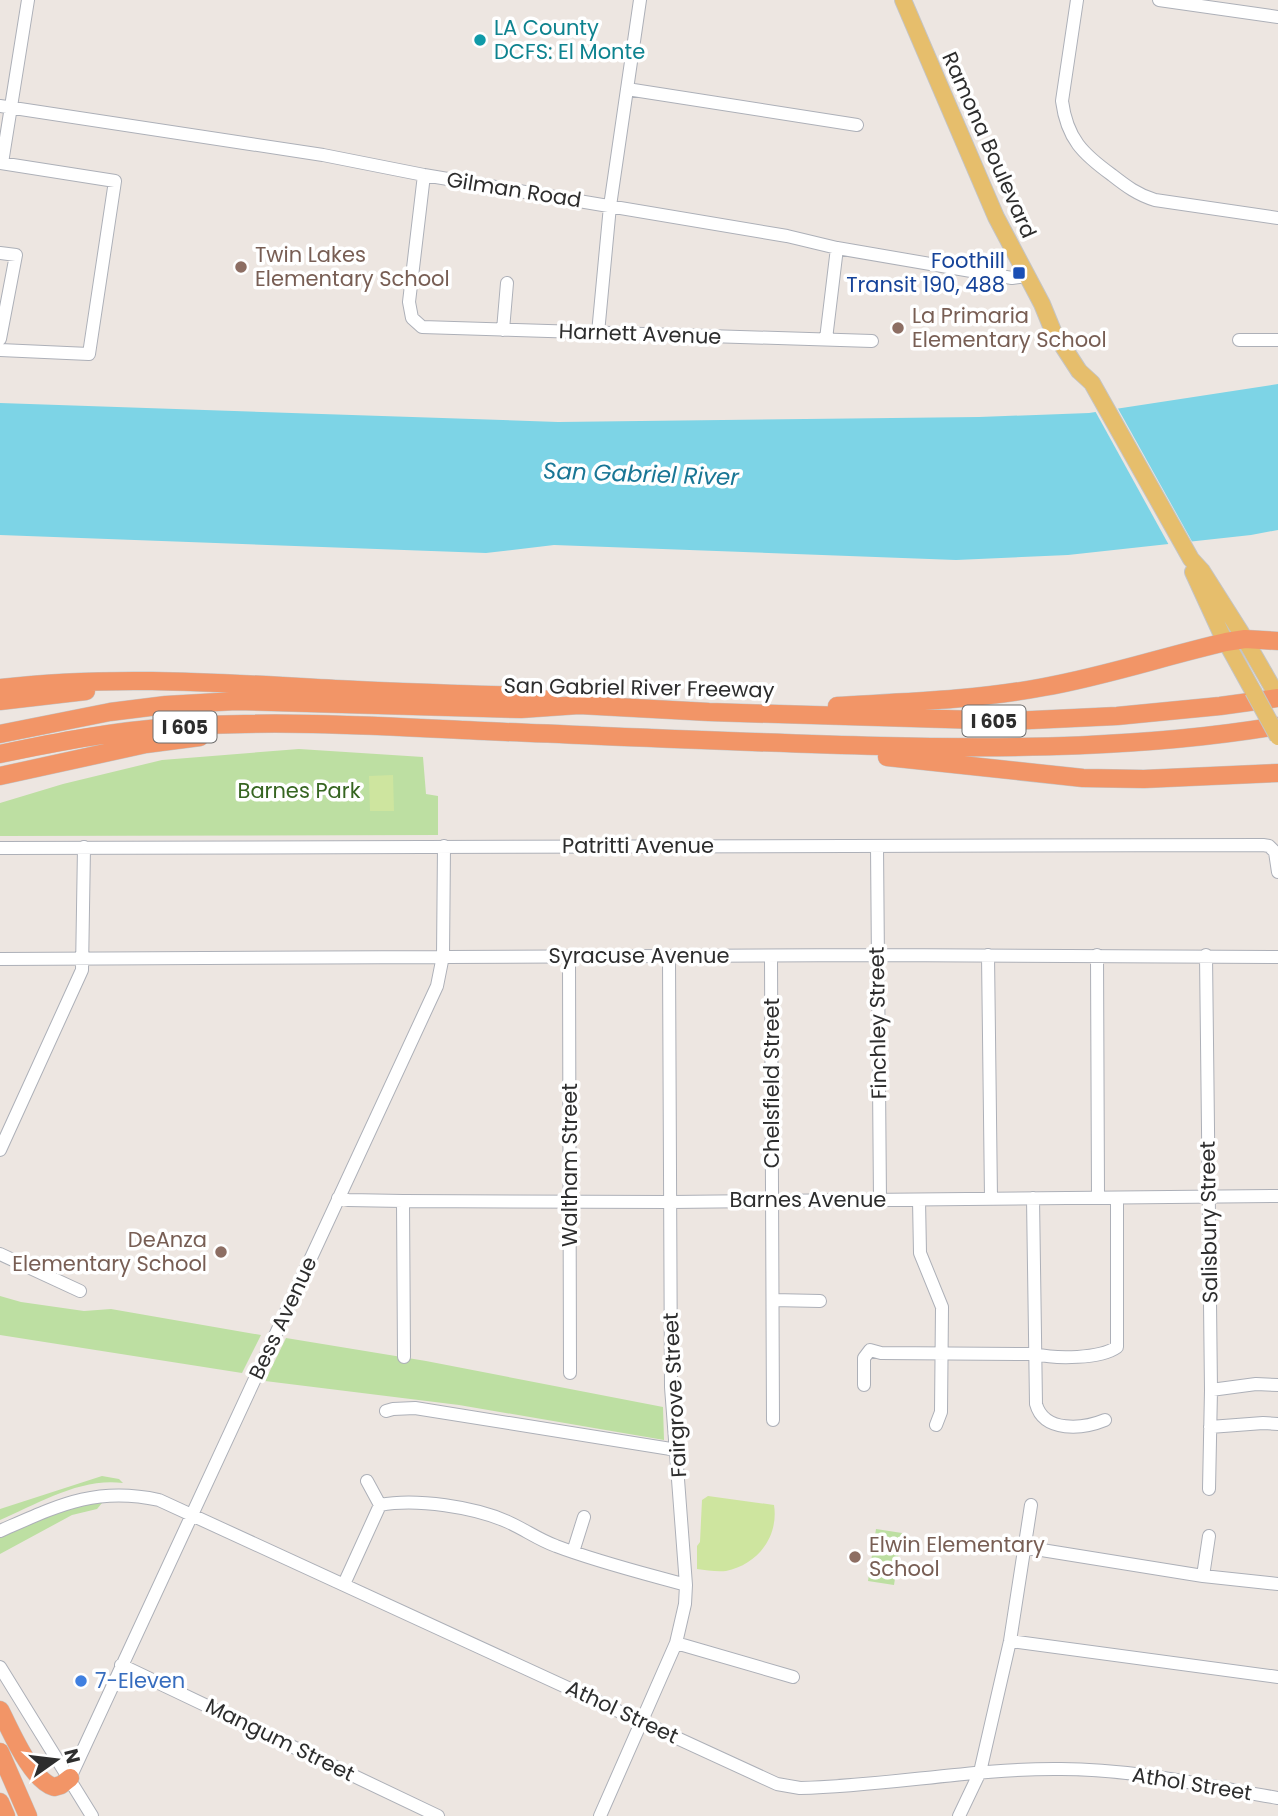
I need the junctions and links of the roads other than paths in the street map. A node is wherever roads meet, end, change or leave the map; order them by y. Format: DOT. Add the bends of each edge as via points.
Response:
graph roads {
  1 [pos="28,0"];
  2 [pos="640,0"];
  3 [pos="903,0"];
  4 [pos="1077,0"];
  5 [pos="1159,0"];
  6 [pos="1278,17"];
  7 [pos="627,89"];
  8 [pos="6,107"];
  9 [pos="857,125"];
  10 [pos="1,163"];
  11 [pos="424,175"];
  12 [pos="610,206"];
  13 [pos="1278,218"];
  14 [pos="837,248"];
  15 [pos="0,253"];
  16 [pos="1027,275"];
  17 [pos="507,283"];
  18 [pos="503,330"];
  19 [pos="598,333"];
  20 [pos="0,339"];
  21 [pos="826,339"];
  22 [pos="1239,340"];
  23 [pos="1278,340"];
  24 [pos="872,341"];
  25 [pos="0,350"];
  26 [pos="1191,559"];
  27 [pos="1245,639"];
  28 [pos="1278,641"];
  29 [pos="1226,642"];
  30 [pos="191,682"];
  31 [pos="0,688"];
  32 [pos="1278,697"];
  33 [pos="0,701"];
  34 [pos="579,705"];
  35 [pos="709,712"];
  36 [pos="371,725"];
  37 [pos="1278,726"];
  38 [pos="0,734"];
  39 [pos="1278,737"];
  40 [pos="761,744"];
  41 [pos="0,754"];
  42 [pos="1278,773"];
  43 [pos="0,779"];
  44 [pos="444,846"];
  45 [pos="877,846"];
  46 [pos="84,847"];
  47 [pos="0,848"];
  48 [pos="1278,872"];
  49 [pos="878,955"];
  50 [pos="988,955"];
  51 [pos="1097,955"];
  52 [pos="1206,955"];
  53 [pos="443,956"];
  54 [pos="569,956"];
  55 [pos="669,957"];
  56 [pos="771,957"];
  57 [pos="1278,957"];
  58 [pos="0,959"];
  59 [pos="84,959"];
  60 [pos="0,1150"];
  61 [pos="1278,1196"];
  62 [pos="1208,1197"];
  63 [pos="338,1198"];
  64 [pos="990,1198"];
  65 [pos="1033,1198"];
  66 [pos="1098,1198"];
  67 [pos="1117,1198"];
  68 [pos="570,1200"];
  69 [pos="772,1200"];
  70 [pos="880,1200"];
  71 [pos="919,1200"];
  72 [pos="403,1201"];
  73 [pos="670,1202"];
  74 [pos="0,1254"];
  75 [pos="80,1291"];
  76 [pos="773,1300"];
  77 [pos="820,1301"];
  78 [pos="942,1354"];
  79 [pos="1035,1354"];
  80 [pos="404,1357"];
  81 [pos="570,1373"];
  82 [pos="864,1385"];
  83 [pos="1278,1385"];
  84 [pos="1211,1390"];
  85 [pos="386,1411"];
  86 [pos="773,1420"];
  87 [pos="1105,1420"];
  88 [pos="1278,1424"];
  89 [pos="936,1425"];
  90 [pos="1210,1427"];
  91 [pos="677,1451"];
  92 [pos="367,1481"];
  93 [pos="1209,1489"];
  94 [pos="380,1505"];
  95 [pos="1031,1505"];
  96 [pos="192,1515"];
  97 [pos="584,1517"];
  98 [pos="0,1531"];
  99 [pos="1209,1536"];
  100 [pos="1023,1547"];
  101 [pos="573,1552"];
  102 [pos="1203,1576"];
  103 [pos="344,1584"];
  104 [pos="1278,1584"];
  105 [pos="686,1585"];
  106 [pos="1010,1641"];
  107 [pos="676,1643"];
  108 [pos="121,1665"];
  109 [pos="0,1667"];
  110 [pos="793,1677"];
  111 [pos="1278,1677"];
  112 [pos="0,1710"];
  113 [pos="642,1721"];
  114 [pos="0,1752"];
  115 [pos="980,1772"];
  116 [pos="70,1778"];
  117 [pos="0,1779"];
  118 [pos="1278,1798"];
  119 [pos="0,1802"];
  120 [pos="6,1816"];
  121 [pos="16,1816"];
  122 [pos="28,1816"];
  123 [pos="92,1816"];
  124 [pos="438,1816"];
  125 [pos="600,1816"];
  126 [pos="959,1816"];
  1 -- 8 [label="street"];
  2 -- 7 [label="street"];
  3 -- 16 [label="main road, Ramona Boulevard" via="996,217"];
  4 -- 13 [label="street" via="1062,102 1071,136 1087,157 1139,195"];
  5 -- 6 [label="street"];
  7 -- 9 [label="street"];
  7 -- 12 [label="street"];
  8 -- 10 [label="street"];
  8 -- 11 [label="street, Gilman Road" via="323,155"];
  10 -- 25 [label="street" via="115,181 89,354"];
  11 -- 12 [label="street, Gilman Road"];
  11 -- 18 [label="street, Harnett Avenue" via="409,302 412,318 422,327"];
  12 -- 14 [label="street, Gilman Road"];
  12 -- 19 [label="street"];
  14 -- 16 [label="street, Gilman Road" via="1012,278"];
  14 -- 21 [label="street"];
  15 -- 20 [label="street" via="16,255"];
  16 -- 26 [label="main road, Ramona Boulevard" via="1042,304 1063,326 1089,367 1095,388"];
  17 -- 18 [label="street"];
  18 -- 19 [label="street, Harnett Avenue"];
  19 -- 21 [label="street, Harnett Avenue"];
  21 -- 24 [label="street, Harnett Avenue"];
  22 -- 23 [label="street"];
  26 -- 27 [label="main road, Ramona Boulevard"];
  26 -- 29 [label="main road, Ramona Boulevard"];
  27 -- 28 [label="highway"];
  27 -- 29 [label="highway"];
  27 -- 32 [label="main road, Ramona Boulevard"];
  29 -- 35 [label="highway" via="1094,677 1009,693"];
  29 -- 39 [label="main road, Ramona Boulevard, bridge"];
  30 -- 31 [label="highway" via="85,680"];
  30 -- 33 [label="highway"];
  30 -- 34 [label="highway" via="522,696"];
  32 -- 35 [label="highway, San Gabriel River Freeway / I 605" via="1117,716 1012,721"];
  34 -- 35 [label="highway, San Gabriel River Freeway / I 605"];
  34 -- 38 [label="highway, San Gabriel River Freeway / I 605" via="521,709 236,701 110,712"];
  36 -- 40 [label="highway, I 605"];
  36 -- 41 [label="highway, I 605" via="170,727"];
  36 -- 43 [label="highway" via="183,738"];
  37 -- 40 [label="highway, I 605" via="1180,739 1059,747"];
  40 -- 42 [label="highway" via="1083,778"];
  44 -- 45 [label="street, Patritti Avenue"];
  44 -- 46 [label="street, Patritti Avenue"];
  44 -- 53 [label="street, Bess Avenue"];
  45 -- 48 [label="street, Patritti Avenue" via="1263,845 1275,852"];
  45 -- 49 [label="street, Finchley Street"];
  46 -- 47 [label="street, Patritti Avenue"];
  46 -- 59 [label="street"];
  49 -- 50 [label="street, Syracuse Avenue"];
  49 -- 56 [label="street, Syracuse Avenue"];
  49 -- 70 [label="street, Finchley Street"];
  50 -- 51 [label="street, Syracuse Avenue"];
  50 -- 64 [label="street"];
  51 -- 52 [label="street, Syracuse Avenue"];
  51 -- 66 [label="street"];
  52 -- 57 [label="street, Syracuse Avenue"];
  52 -- 62 [label="street, Salisbury Street"];
  53 -- 54 [label="street, Syracuse Avenue"];
  53 -- 59 [label="street, Syracuse Avenue"];
  53 -- 63 [label="street, Bess Avenue" via="437,986"];
  54 -- 55 [label="street, Syracuse Avenue"];
  54 -- 68 [label="street, Waltham Street"];
  55 -- 56 [label="street, Syracuse Avenue"];
  55 -- 73 [label="street, Fairgrove Street"];
  56 -- 69 [label="street, Chelsfield Street"];
  58 -- 59 [label="street, Syracuse Avenue"];
  59 -- 60 [label="street"];
  61 -- 62 [label="street, Barnes Avenue"];
  62 -- 67 [label="street, Barnes Avenue"];
  62 -- 84 [label="street, Salisbury Street"];
  63 -- 72 [label="street, Barnes Avenue"];
  63 -- 96 [label="street, Bess Avenue"];
  64 -- 65 [label="street, Barnes Avenue"];
  64 -- 71 [label="street, Barnes Avenue"];
  65 -- 66 [label="street, Barnes Avenue"];
  65 -- 79 [label="street"];
  66 -- 67 [label="street, Barnes Avenue"];
  67 -- 79 [label="street" via="1117,1347 1099,1355"];
  68 -- 72 [label="street, Barnes Avenue"];
  68 -- 73 [label="street, Barnes Avenue"];
  68 -- 81 [label="street, Waltham Street"];
  69 -- 70 [label="street, Barnes Avenue"];
  69 -- 73 [label="street, Barnes Avenue"];
  69 -- 76 [label="street, Chelsfield Street"];
  70 -- 71 [label="street, Barnes Avenue"];
  71 -- 78 [label="street" via="920,1253 942,1307"];
  72 -- 80 [label="street"];
  73 -- 91 [label="street, Fairgrove Street" via="671,1398"];
  74 -- 75 [label="street"];
  76 -- 77 [label="street"];
  76 -- 86 [label="street, Chelsfield Street"];
  78 -- 79 [label="street"];
  78 -- 82 [label="street" via="870,1350 864,1358"];
  78 -- 89 [label="street" via="941,1412"];
  79 -- 87 [label="street" via="1036,1404 1044,1419 1061,1426"];
  83 -- 84 [label="street"];
  84 -- 90 [label="street, Salisbury Street"];
  85 -- 91 [label="street" via="415,1408"];
  88 -- 90 [label="street"];
  90 -- 93 [label="street, Salisbury Street"];
  91 -- 105 [label="street, Fairgrove Street"];
  92 -- 94 [label="street"];
  94 -- 101 [label="street" via="396,1502 470,1509"];
  94 -- 103 [label="street"];
  95 -- 100 [label="street"];
  96 -- 98 [label="street, Athol Street" via="159,1500 115,1494 56,1506"];
  96 -- 103 [label="street, Athol Street"];
  96 -- 108 [label="street, Bess Avenue"];
  97 -- 101 [label="street"];
  99 -- 102 [label="street"];
  100 -- 102 [label="street"];
  100 -- 106 [label="street"];
  101 -- 105 [label="street"];
  102 -- 104 [label="street"];
  103 -- 113 [label="street, Athol Street"];
  105 -- 107 [label="street, Fairgrove Street"];
  106 -- 111 [label="street"];
  106 -- 115 [label="street"];
  107 -- 110 [label="street"];
  107 -- 113 [label="street, Fairgrove Street"];
  108 -- 116 [label="street, Bess Avenue"];
  108 -- 124 [label="street, Mangum Street"];
  109 -- 116 [label="street"];
  112 -- 116 [label="highway" via="42,1781 54,1787"];
  113 -- 115 [label="street, Athol Street" via="778,1784 800,1788"];
  113 -- 125 [label="street, Fairgrove Street"];
  114 -- 122 [label="highway"];
  115 -- 118 [label="street, Athol Street" via="1116,1772"];
  115 -- 126 [label="street"];
  116 -- 123 [label="street"];
  117 -- 121 [label="highway"];
  119 -- 120 [label="highway"];
}
